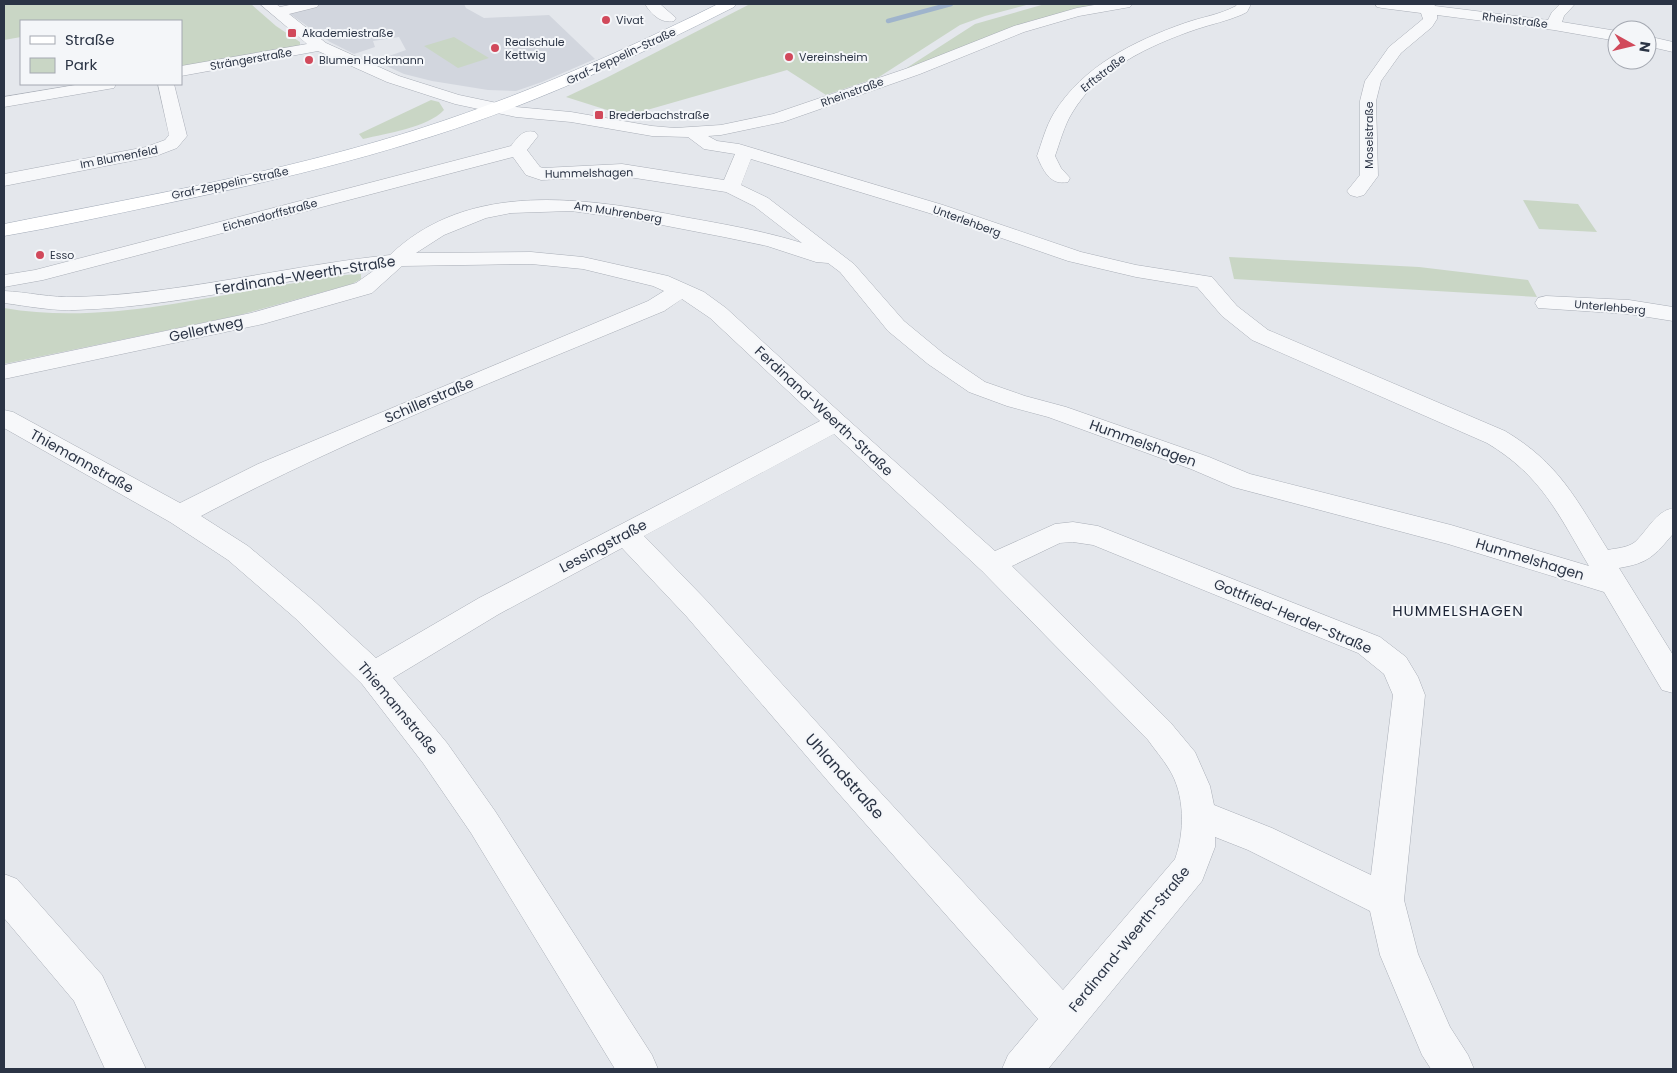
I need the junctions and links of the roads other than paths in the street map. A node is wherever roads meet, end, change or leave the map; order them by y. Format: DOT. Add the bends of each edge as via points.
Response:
graph roads {
  1 [pos="312,4"];
  2 [pos="652,4"];
  3 [pos="729,4"];
  4 [pos="1125,4"];
  5 [pos="1244,4"];
  6 [pos="1382,4"];
  7 [pos="1568,4"];
  8 [pos="1428,6"];
  9 [pos="272,8"];
  10 [pos="669,18"];
  11 [pos="1554,25"];
  12 [pos="1607,34"];
  13 [pos="1657,43"];
  14 [pos="320,46"];
  15 [pos="1673,47"];
  16 [pos="182,71"];
  17 [pos="102,85"];
  18 [pos="166,85"];
  19 [pos="553,87"];
  20 [pos="425,88"];
  21 [pos="455,99"];
  22 [pos="4,102"];
  23 [pos="504,106"];
  24 [pos="554,111"];
  25 [pos="571,117"];
  26 [pos="453,123"];
  27 [pos="721,130"];
  28 [pos="693,132"];
  29 [pos="523,143"];
  30 [pos="739,150"];
  31 [pos="1061,178"];
  32 [pos="4,180"];
  33 [pos="731,188"];
  34 [pos="1357,191"];
  35 [pos="4,230"];
  36 [pos="397,260"];
  37 [pos="847,268"];
  38 [pos="4,281"];
  39 [pos="1204,282"];
  40 [pos="680,290"];
  41 [pos="4,297"];
  42 [pos="1546,303"];
  43 [pos="1673,314"];
  44 [pos="4,372"];
  45 [pos="4,418"];
  46 [pos="836,424"];
  47 [pos="180,515"];
  48 [pos="1673,517"];
  49 [pos="625,534"];
  50 [pos="992,564"];
  51 [pos="1609,573"];
  52 [pos="373,675"];
  53 [pos="1673,681"];
  54 [pos="1199,815"];
  55 [pos="4,891"];
  56 [pos="1386,900"];
  57 [pos="1064,1019"];
  58 [pos="126,1069"];
  59 [pos="638,1069"];
  60 [pos="1022,1069"];
  61 [pos="1454,1069"];
  1 -- 9 [label="street"];
  2 -- 10 [label="street"];
  3 -- 19 [label="main road, Graf-Zeppelin-Straße"];
  4 -- 27 [label="street, Rheinstraße" via="1077,12 1019,29 803,110"];
  5 -- 31 [label="street, Erftstraße" via="1234,14 1193,25 1137,48 1110,64 1079,91 1060,119 1046,156 1053,171"];
  6 -- 8 [label="street, Rheinstraße"];
  7 -- 11 [label="street" via="1557,15"];
  8 -- 11 [label="street, Rheinstraße"];
  8 -- 34 [label="street, Moselstraße" via="1430,19 1427,24 1395,50 1373,81 1368,101 1369,176"];
  9 -- 14 [label="street"];
  11 -- 12 [label="street, Rheinstraße"];
  13 -- 15 [label="street"];
  14 -- 16 [label="street, Strängerstraße"];
  14 -- 20 [label="street" via="393,79"];
  17 -- 22 [label="street"];
  18 -- 32 [label="street, Im Blumenfeld" via="178,136 171,144 150,152"];
  19 -- 23 [label="main road, Graf-Zeppelin-Straße"];
  19 -- 24 [label="street" via="551,100"];
  20 -- 21 [label="street"];
  20 -- 23 [label="street" via="456,91"];
  21 -- 23 [label="street"];
  21 -- 26 [label="street"];
  23 -- 24 [label="street, Rheinstraße"];
  23 -- 25 [label="street, Rheinstraße" via="544,116"];
  23 -- 26 [label="main road, Graf-Zeppelin-Straße"];
  24 -- 25 [label="street, Rheinstraße"];
  25 -- 28 [label="street, Rheinstraße" via="652,131"];
  26 -- 35 [label="main road, Graf-Zeppelin-Straße" via="386,145 252,179"];
  27 -- 28 [label="street, Rheinstraße"];
  27 -- 30 [label="street" via="725,141"];
  28 -- 30 [label="street, Unterlehberg" via="701,142 713,147"];
  29 -- 33 [label="street, Hummelshagen" via="534,170 542,174 622,170"];
  29 -- 38 [label="street, Eichendorffstraße" via="36,276"];
  30 -- 33 [label="street"];
  30 -- 39 [label="street, Unterlehberg" via="936,209 1075,256 1136,271"];
  33 -- 37 [label="street, Hummelshagen" via="761,202"];
  36 -- 37 [label="street, Am Muhrenberg" via="414,244 484,213 523,205 566,204 743,234 817,255"];
  36 -- 40 [label="street, Ferdinand-Weerth-Straße" via="531,258 583,263 660,281"];
  36 -- 41 [label="street, Ferdinand-Weerth-Straße" via="124,301 73,304"];
  36 -- 44 [label="street, Gellertweg" via="364,288 255,319"];
  37 -- 51 [label="street, Hummelshagen" via="896,326 917,345 964,379 991,392 1057,412 1242,481"];
  39 -- 51 [label="street, Hummelshagen" via="1238,321 1260,335 1496,437 1520,451 1544,472 1558,491"];
  40 -- 46 [label="street, Ferdinand-Weerth-Straße" via="718,313"];
  40 -- 47 [label="street, Schillerstraße" via="656,306 267,470"];
  42 -- 43 [label="street, Unterlehberg" via="1629,307"];
  45 -- 47 [label="street, Thiemannstraße"];
  46 -- 49 [label="street, Lessingstraße"];
  46 -- 50 [label="street, Ferdinand-Weerth-Straße"];
  47 -- 52 [label="street, Thiemannstraße" via="238,553 305,610"];
  48 -- 51 [label="street, Hummelshagen" via="1644,549"];
  49 -- 52 [label="street, Lessingstraße" via="489,606"];
  49 -- 57 [label="street, Uhlandstraße" via="697,609"];
  50 -- 54 [label="street, Ferdinand-Weerth-Straße" via="1159,731 1183,762 1193,786"];
  50 -- 56 [label="street, Gottfried-Herder-Straße" via="1055,534 1073,532 1098,536 1369,645 1390,659 1404,676 1409,695"];
  51 -- 53 [label="street, Hummelshagen"];
  52 -- 59 [label="street, Thiemannstraße" via="435,752 483,822"];
  54 -- 56 [label="street" via="1260,839"];
  54 -- 57 [label="street, Ferdinand-Weerth-Straße" via="1197,847 1189,869"];
  55 -- 58 [label="street" via="88,988"];
  56 -- 61 [label="street, Gottfried-Herder-Straße" via="1399,955 1436,1041"];
  57 -- 60 [label="street, Ferdinand-Weerth-Straße"];
}
